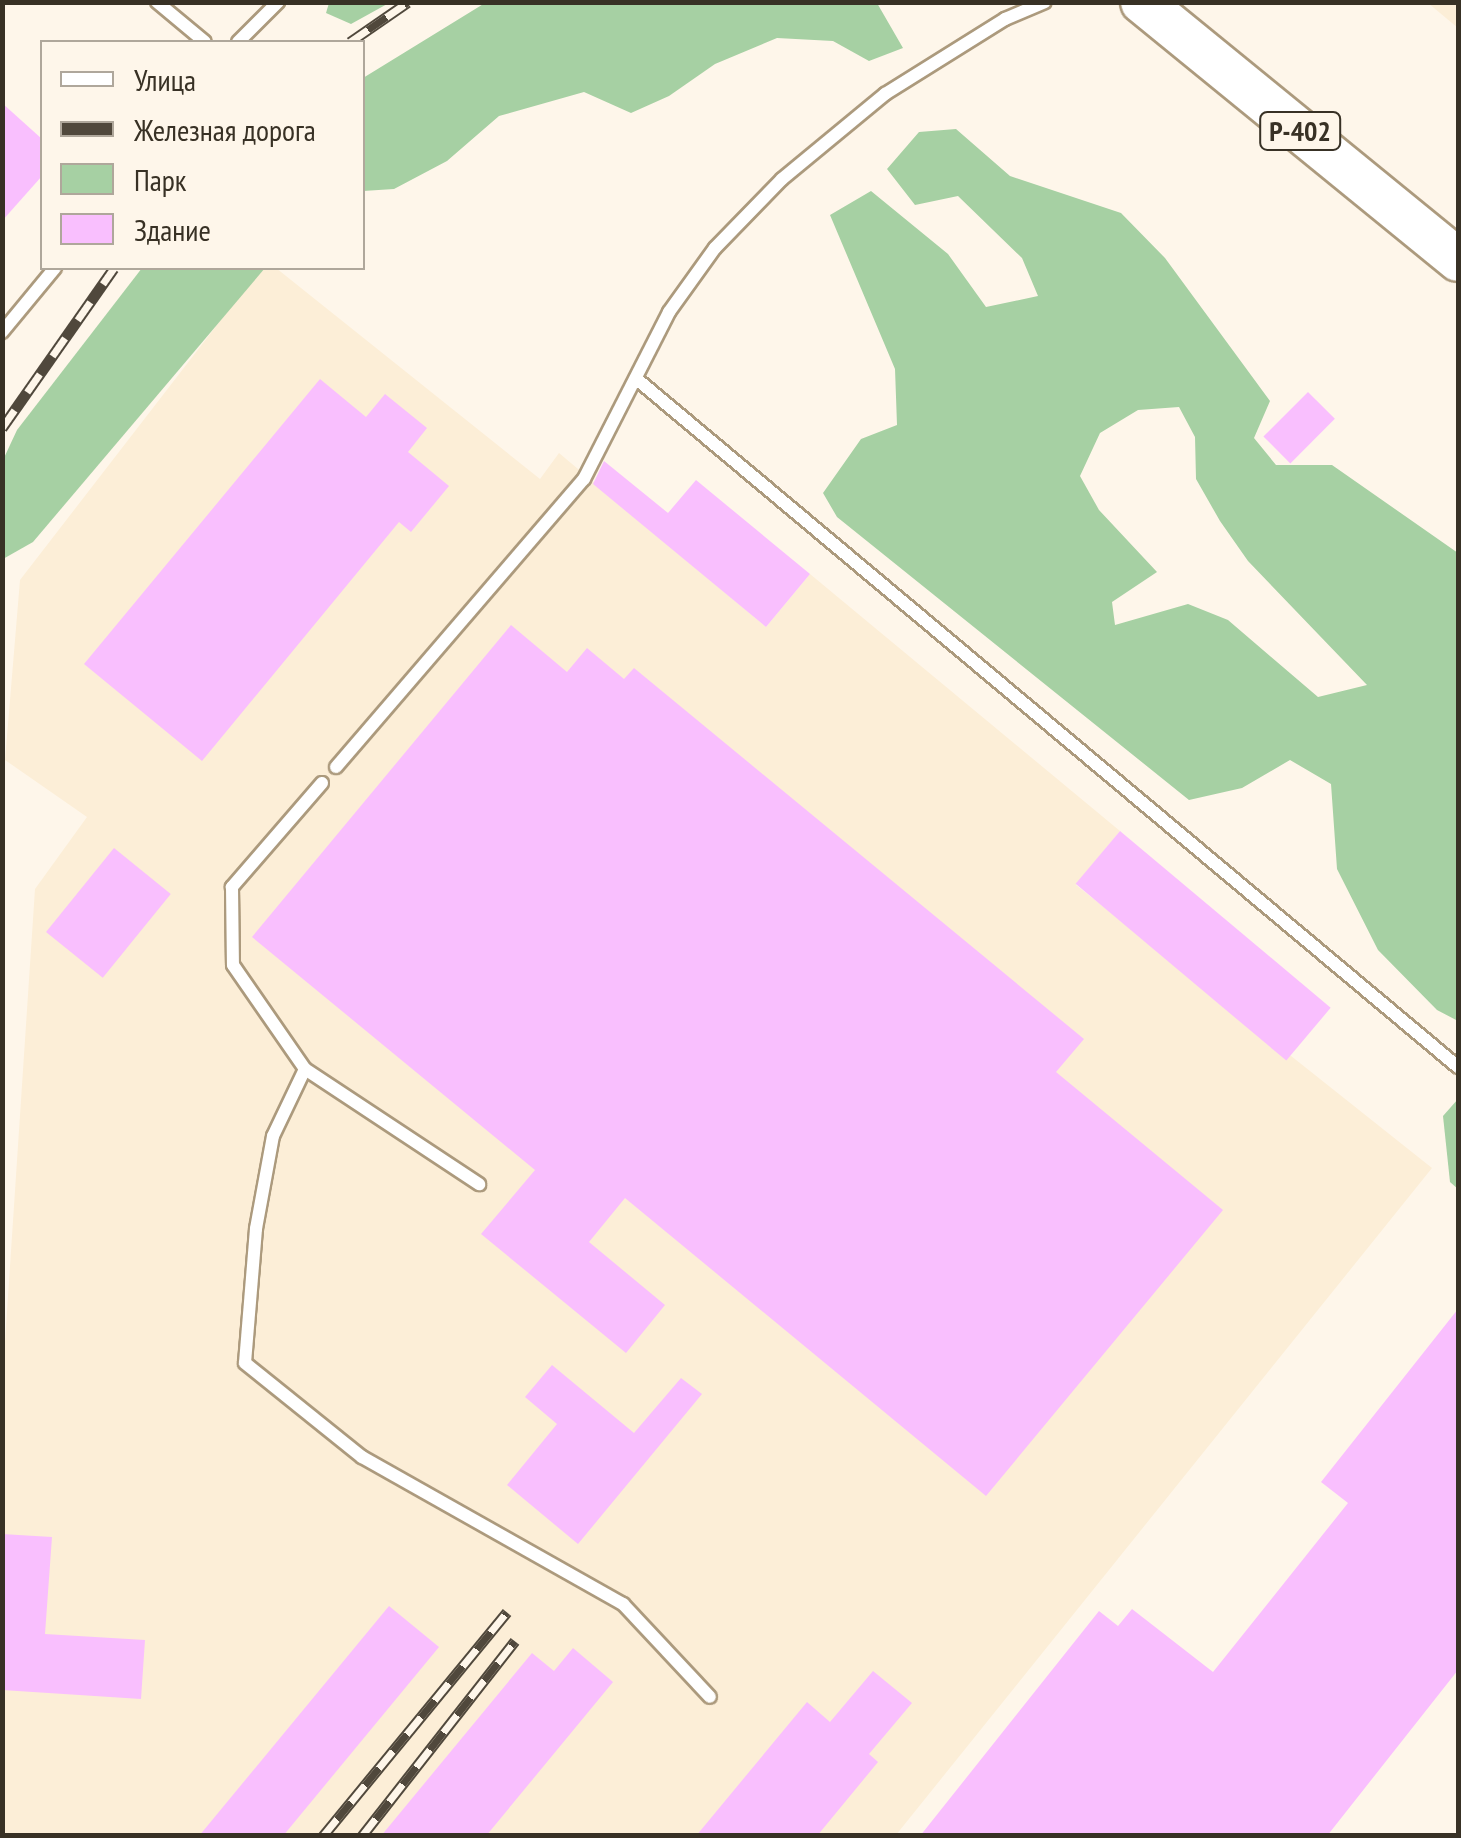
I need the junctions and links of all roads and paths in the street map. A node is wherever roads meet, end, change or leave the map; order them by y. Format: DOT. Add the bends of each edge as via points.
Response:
graph roads {
  1 [pos="157,2"];
  2 [pos="278,2"];
  3 [pos="1044,2"];
  4 [pos="1142,2"];
  5 [pos="203,40"];
  6 [pos="240,40"];
  7 [pos="1458,260"];
  8 [pos="52,270"];
  9 [pos="2,332"];
  10 [pos="639,380"];
  11 [pos="336,767"];
  12 [pos="322,783"];
  13 [pos="1458,1067"];
  14 [pos="306,1068"];
  15 [pos="479,1184"];
  16 [pos="710,1697"];
  1 -- 5 [label="lane"];
  2 -- 6 [label="lane"];
  3 -- 10 [label="lane" via="1005,18 885,94 782,179 715,248 670,312"];
  4 -- 7 [label="main road, Р-402"];
  8 -- 9 [label="lane"];
  10 -- 11 [label="lane" via="584,479"];
  10 -- 13 [label="lane"];
  12 -- 14 [label="lane" via="232,887 234,965"];
  14 -- 15 [label="lane"];
  14 -- 16 [label="lane" via="273,1136 256,1229 245,1363 362,1456 623,1604"];
}
